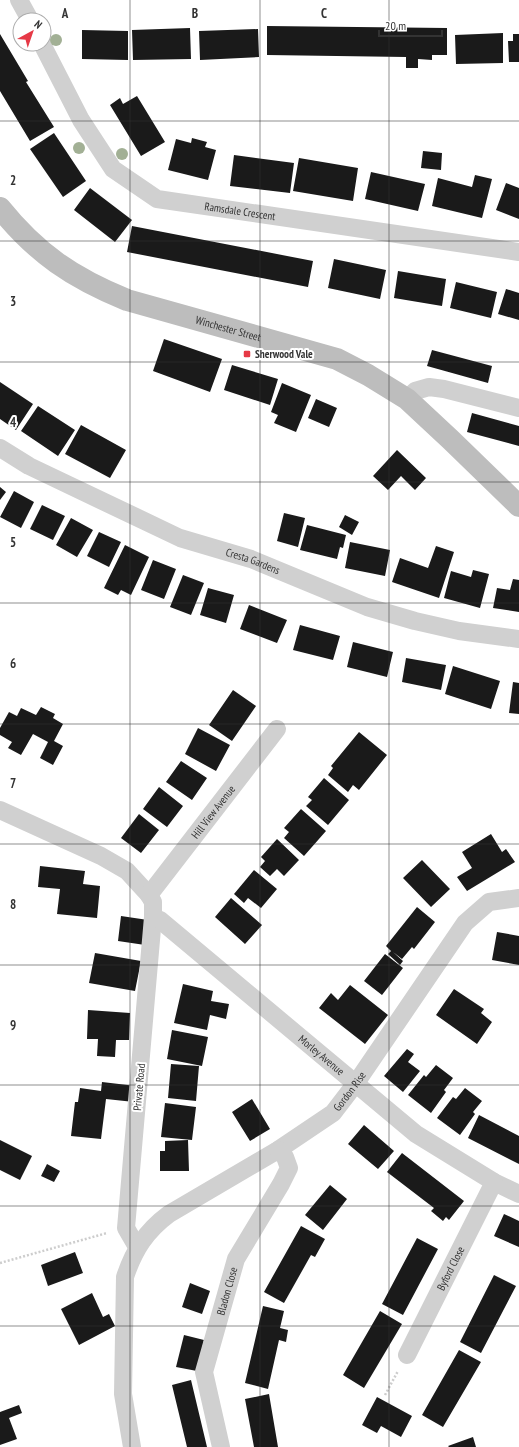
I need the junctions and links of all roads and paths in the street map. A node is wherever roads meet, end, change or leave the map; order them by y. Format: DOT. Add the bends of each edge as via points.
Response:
graph roads {
  1 [pos="19,0"];
  2 [pos="26,12"];
  3 [pos="46,52"];
  4 [pos="0,208"];
  5 [pos="519,252"];
  6 [pos="407,400"];
  7 [pos="519,408"];
  8 [pos="0,448"];
  9 [pos="519,506"];
  10 [pos="519,639"];
  11 [pos="277,729"];
  12 [pos="0,810"];
  13 [pos="149,895"];
  14 [pos="519,898"];
  15 [pos="153,917"];
  16 [pos="356,1083"];
  17 [pos="278,1150"];
  18 [pos="494,1182"];
  19 [pos="519,1194"];
  20 [pos="126,1228"];
  21 [pos="137,1247"];
  22 [pos="0,1263"];
  23 [pos="407,1355"];
  24 [pos="385,1395"];
  25 [pos="132,1447"];
  26 [pos="221,1447"];
  1 -- 2 [label="street"];
  3 -- 5 [label="street, Ramsdale Crescent" via="81,120 113,169 157,199"];
  4 -- 6 [label="street, Winchester Street" via="13,224 54,262 102,290 127,300 337,359"];
  6 -- 7 [label="street" via="416,392 429,387"];
  6 -- 9 [label="street"];
  8 -- 10 [label="street, Cresta Gardens" via="29,466 180,538 251,559 367,607 459,632"];
  11 -- 13 [label="street, Hill View Avenue"];
  12 -- 13 [label="street, Private Road" via="127,870"];
  13 -- 15 [label="street, Private Road" via="153,902"];
  14 -- 16 [label="street, Gordon Rise" via="489,902 465,923"];
  15 -- 16 [label="street, Morley Avenue" via="160,920"];
  15 -- 20 [label="street, Private Road"];
  16 -- 17 [label="street, Gordon Rise" via="333,1113"];
  16 -- 18 [label="street, Morley Avenue" via="416,1134"];
  17 -- 21 [label="street, Gordon Rise" via="169,1214 156,1223"];
  17 -- 26 [label="street, Bladon Close" via="285,1157 289,1168 236,1260 204,1372"];
  18 -- 19 [label="street, Morley Avenue"];
  18 -- 23 [label="street, Byford Close"];
  20 -- 21 [label="street"];
  20 -- 22 [label="path"];
  21 -- 25 [label="street" via="125,1277 123,1394"];
  23 -- 24 [label="path"];
}
